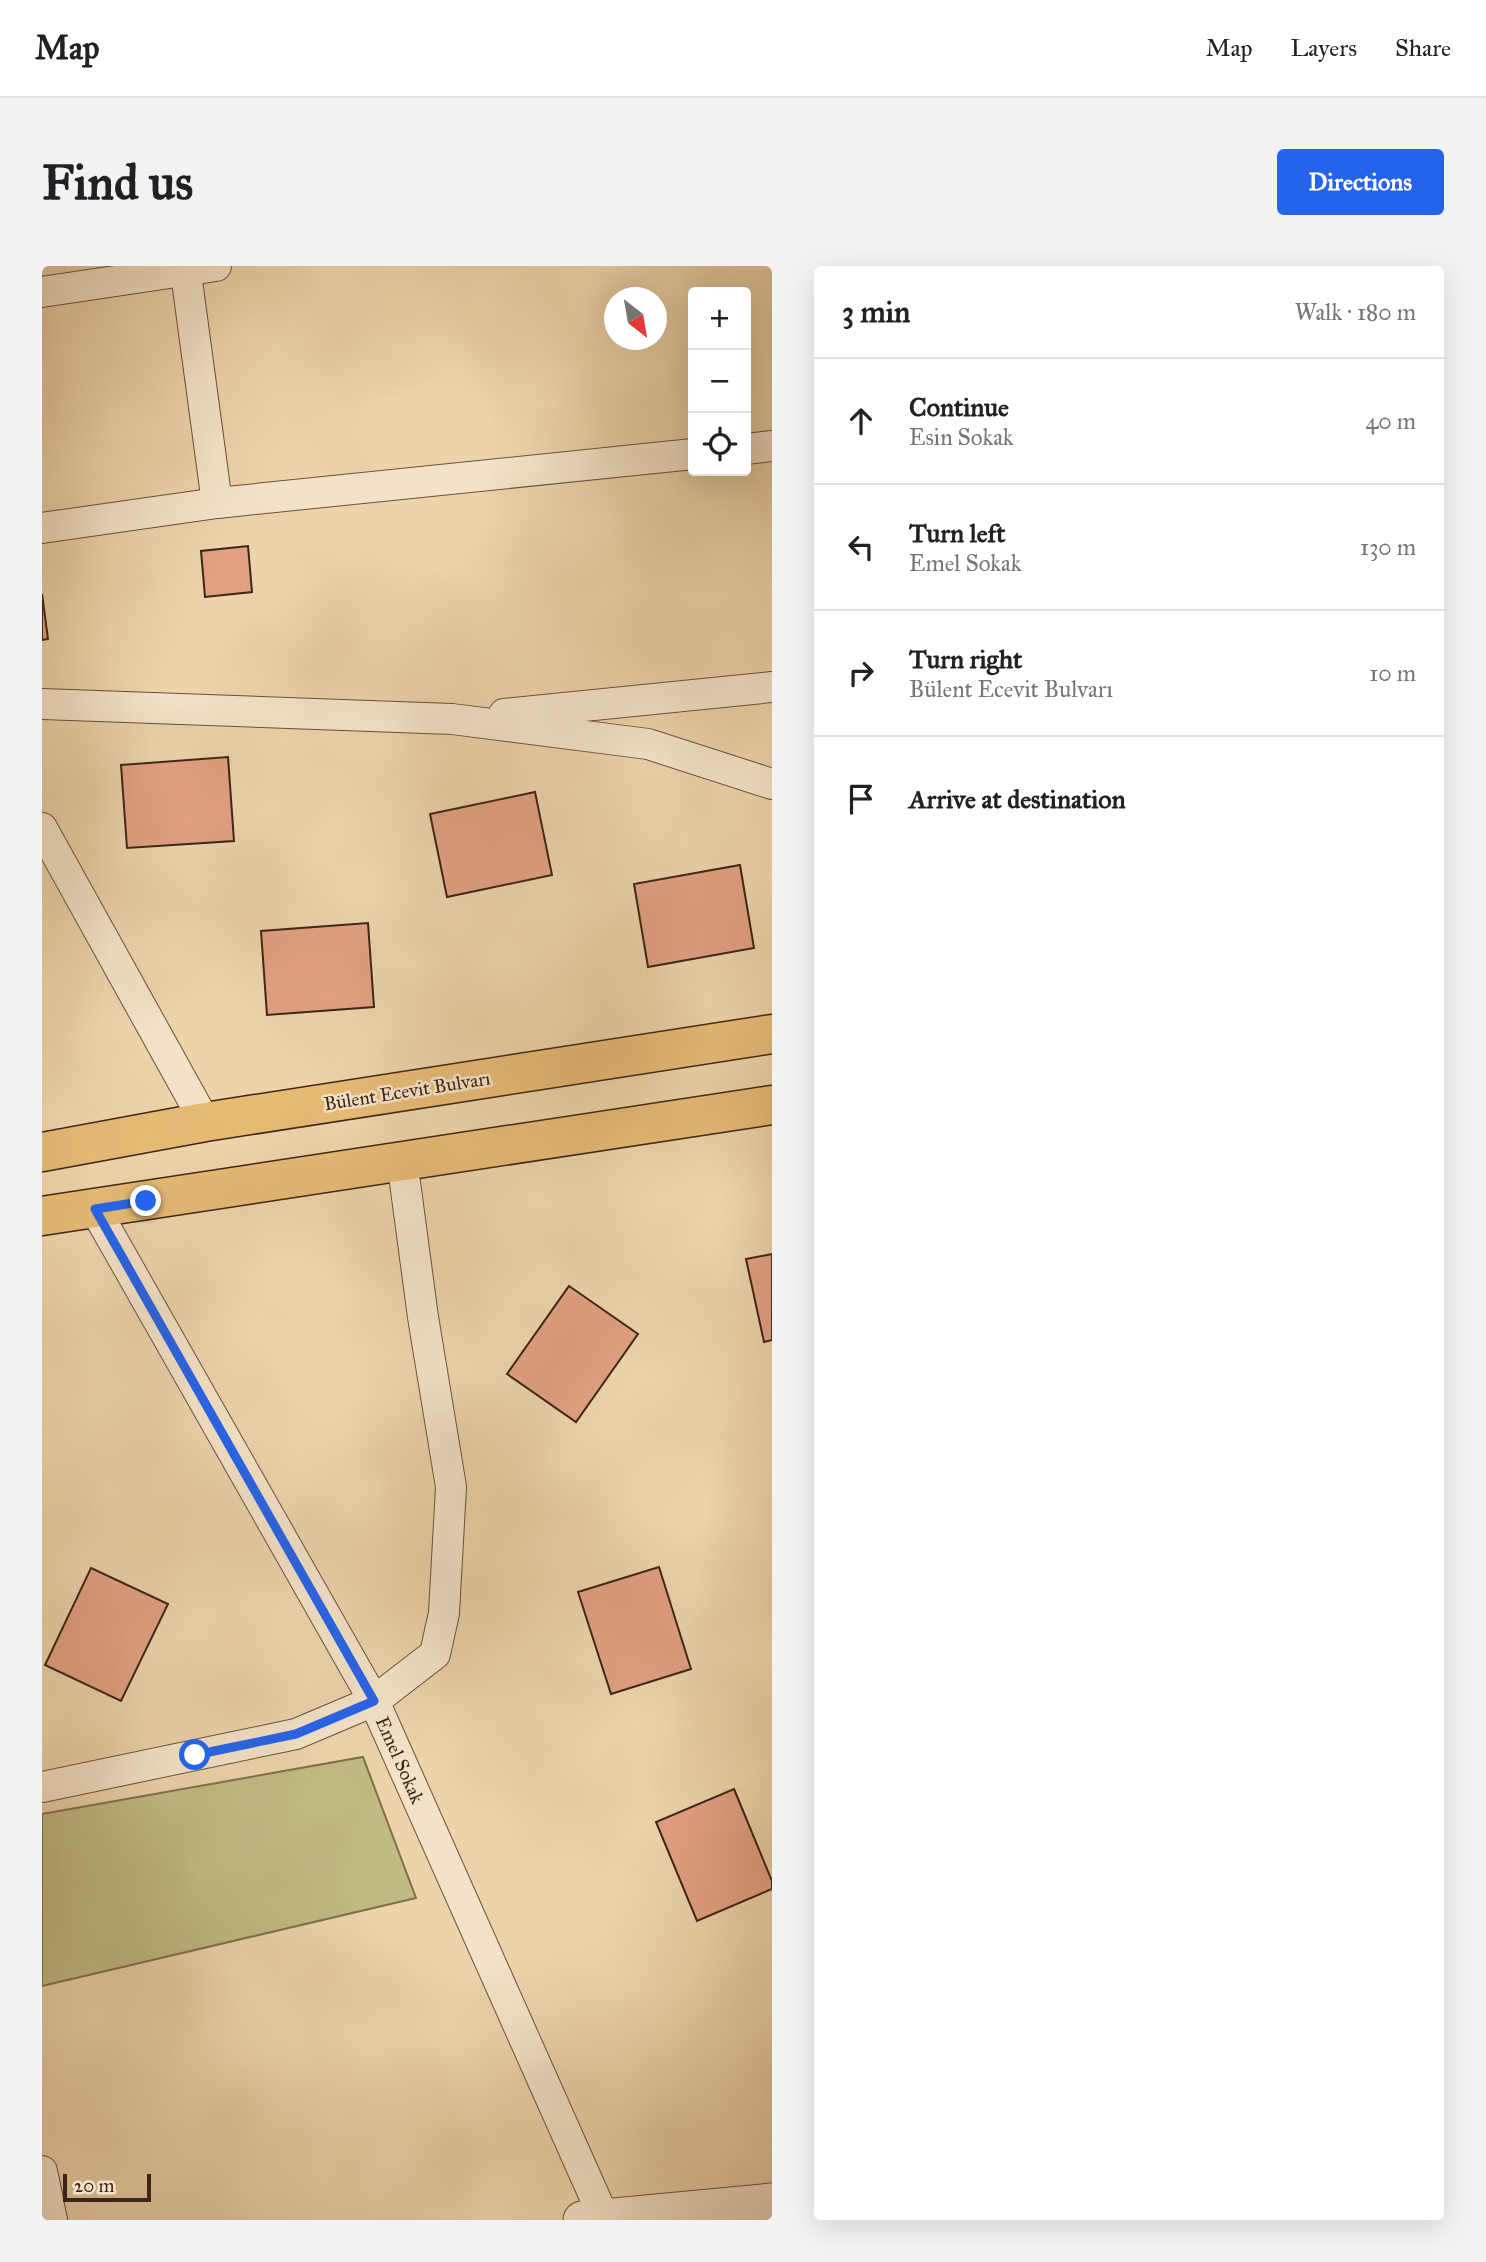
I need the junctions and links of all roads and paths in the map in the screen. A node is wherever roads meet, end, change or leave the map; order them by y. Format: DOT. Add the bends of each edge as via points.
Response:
graph roads {
  1 [pos="216,266"];
  2 [pos="186,268"];
  3 [pos="42,292"];
  4 [pos="772,446"];
  5 [pos="751,448"];
  6 [pos="688,455"];
  7 [pos="218,503"];
  8 [pos="42,528"];
  9 [pos="772,687"];
  10 [pos="42,704"];
  11 [pos="452,719"];
  12 [pos="772,784"];
  13 [pos="42,828"];
  14 [pos="772,1034"];
  15 [pos="772,1105"];
  16 [pos="205,1122"];
  17 [pos="42,1152"];
  18 [pos="402,1160"];
  19 [pos="95,1209"];
  20 [pos="42,1216"];
  21 [pos="374,1701"];
  22 [pos="42,1787"];
  23 [pos="42,2171"];
  24 [pos="772,2202"];
  25 [pos="597,2219"];
  26 [pos="52,2220"];
  1 -- 2 [label="street"];
  2 -- 3 [label="street"];
  2 -- 7 [label="street"];
  4 -- 5 [label="street"];
  6 -- 7 [label="street"];
  7 -- 8 [label="street"];
  9 -- 11 [label="street"];
  10 -- 11 [label="street"];
  11 -- 12 [label="street" via="648,744"];
  13 -- 16 [label="street"];
  14 -- 16 [label="main road, Bülent Ecevit Bulvarı"];
  15 -- 18 [label="main road"];
  16 -- 17 [label="main road, Bülent Ecevit Bulvarı"];
  18 -- 19 [label="main road"];
  18 -- 21 [label="street" via="451,1487 444,1613 435,1654"];
  19 -- 20 [label="main road"];
  19 -- 21 [label="street, Emel Sokak"];
  21 -- 22 [label="street" via="296,1734"];
  21 -- 25 [label="street, Emel Sokak"];
  23 -- 26 [label="street"];
  24 -- 25 [label="street"];
}
